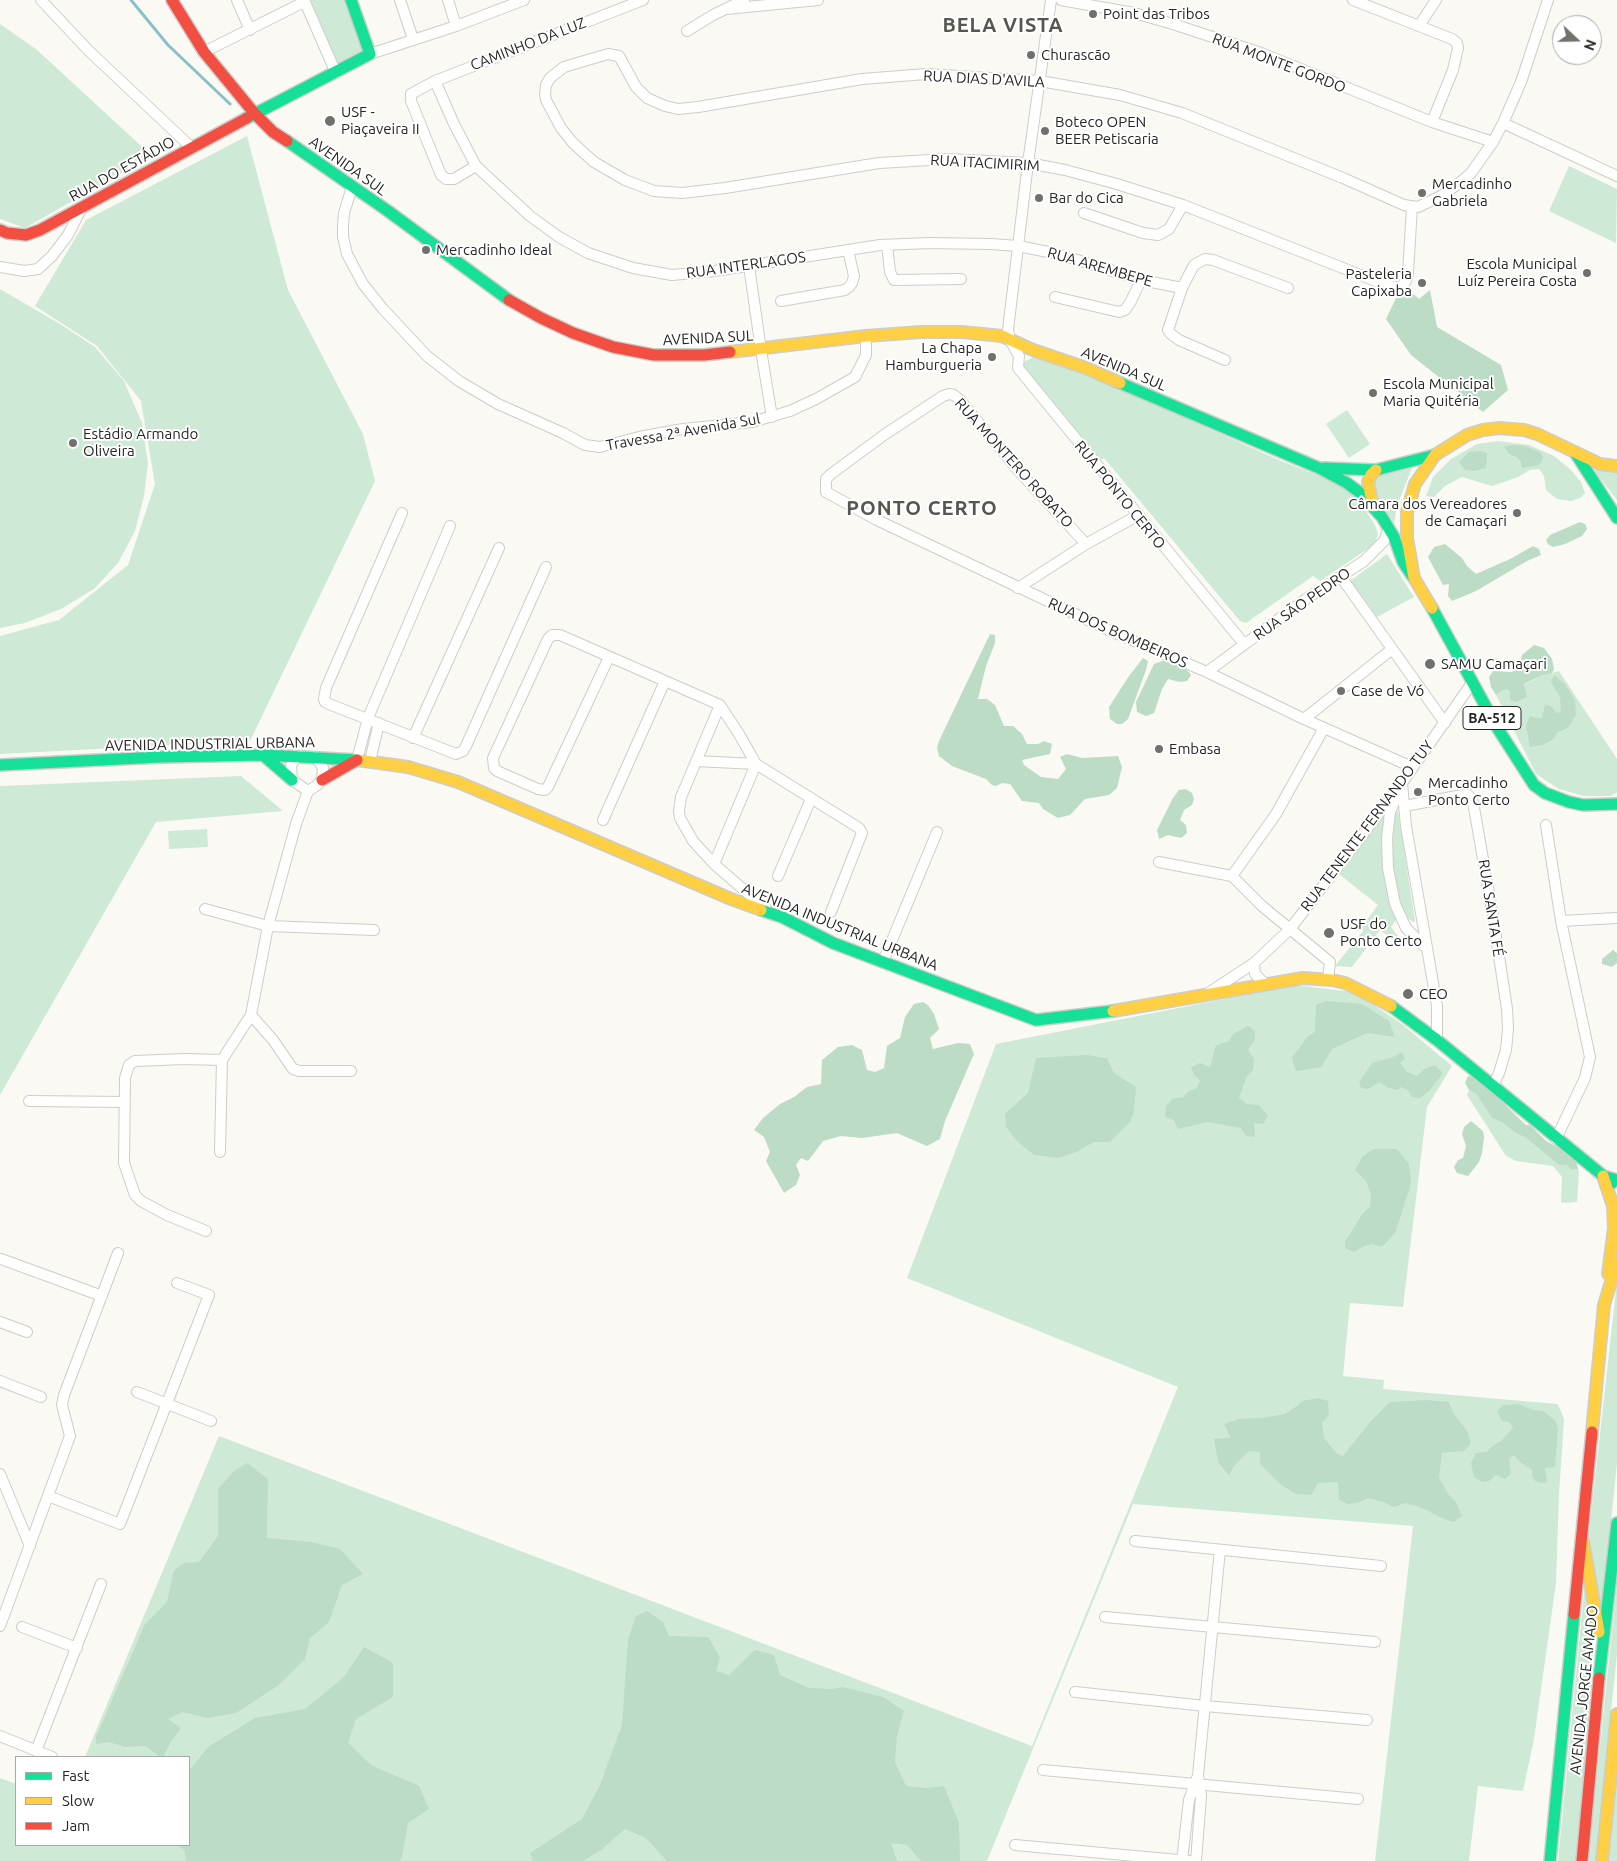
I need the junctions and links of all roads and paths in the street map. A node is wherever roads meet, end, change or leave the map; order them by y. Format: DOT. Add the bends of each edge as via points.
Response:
graph roads {
  1 [pos="41,0"];
  2 [pos="172,0"];
  3 [pos="236,0"];
  4 [pos="351,0"];
  5 [pos="400,0"];
  6 [pos="448,0"];
  7 [pos="524,0"];
  8 [pos="643,0"];
  9 [pos="744,0"];
  10 [pos="818,0"];
  11 [pos="1051,0"];
  12 [pos="1061,0"];
  13 [pos="1353,0"];
  14 [pos="1436,0"];
  15 [pos="1548,0"];
  16 [pos="304,1"];
  17 [pos="793,2"];
  18 [pos="501,4"];
  19 [pos="726,10"];
  20 [pos="456,26"];
  21 [pos="1418,26"];
  22 [pos="250,30"];
  23 [pos="687,31"];
  24 [pos="413,40"];
  25 [pos="204,52"];
  26 [pos="370,54"];
  27 [pos="564,67"];
  28 [pos="336,72"];
  29 [pos="435,81"];
  30 [pos="1040,81"];
  31 [pos="254,114"];
  32 [pos="1432,122"];
  33 [pos="1503,123"];
  34 [pos="1493,142"];
  35 [pos="192,148"];
  36 [pos="1028,163"];
  37 [pos="476,166"];
  38 [pos="1617,176"];
  39 [pos="352,187"];
  40 [pos="1182,205"];
  41 [pos="1412,207"];
  42 [pos="81,209"];
  43 [pos="1084,213"];
  44 [pos="0,230"];
  45 [pos="888,245"];
  46 [pos="1018,246"];
  47 [pos="848,250"];
  48 [pos="749,266"];
  49 [pos="0,267"];
  50 [pos="961,279"];
  51 [pos="1141,280"];
  52 [pos="1182,288"];
  53 [pos="1288,288"];
  54 [pos="1055,297"];
  55 [pos="781,301"];
  56 [pos="866,336"];
  57 [pos="1010,340"];
  58 [pos="761,350"];
  59 [pos="1225,360"];
  60 [pos="772,417"];
  61 [pos="1576,454"];
  62 [pos="1435,455"];
  63 [pos="1617,466"];
  64 [pos="1319,468"];
  65 [pos="1376,470"];
  66 [pos="826,492"];
  67 [pos="1614,506"];
  68 [pos="1373,507"];
  69 [pos="402,513"];
  70 [pos="1137,516"];
  71 [pos="1617,518"];
  72 [pos="450,526"];
  73 [pos="1389,528"];
  74 [pos="1086,544"];
  75 [pos="500,548"];
  76 [pos="546,567"];
  77 [pos="1341,577"];
  78 [pos="1414,578"];
  79 [pos="1018,588"];
  80 [pos="1244,644"];
  81 [pos="1391,650"];
  82 [pos="609,657"];
  83 [pos="1207,672"];
  84 [pos="665,681"];
  85 [pos="1472,683"];
  86 [pos="720,705"];
  87 [pos="368,718"];
  88 [pos="1304,719"];
  89 [pos="1445,723"];
  90 [pos="380,724"];
  91 [pos="1324,728"];
  92 [pos="413,738"];
  93 [pos="263,755"];
  94 [pos="300,756"];
  95 [pos="316,757"];
  96 [pos="357,760"];
  97 [pos="370,761"];
  98 [pos="696,761"];
  99 [pos="756,764"];
  100 [pos="0,765"];
  101 [pos="1412,767"];
  102 [pos="292,780"];
  103 [pos="322,780"];
  104 [pos="1402,783"];
  105 [pos="308,791"];
  106 [pos="811,800"];
  107 [pos="1615,803"];
  108 [pos="1405,806"];
  109 [pos="603,820"];
  110 [pos="1546,825"];
  111 [pos="937,832"];
  112 [pos="1159,862"];
  113 [pos="714,864"];
  114 [pos="778,876"];
  115 [pos="1232,876"];
  116 [pos="740,886"];
  117 [pos="738,901"];
  118 [pos="205,909"];
  119 [pos="831,912"];
  120 [pos="771,914"];
  121 [pos="1617,918"];
  122 [pos="1562,921"];
  123 [pos="268,926"];
  124 [pos="1290,929"];
  125 [pos="374,930"];
  126 [pos="1427,949"];
  127 [pos="883,962"];
  128 [pos="1254,964"];
  129 [pos="1328,980"];
  130 [pos="1265,984"];
  131 [pos="1203,996"];
  132 [pos="251,1014"];
  133 [pos="1436,1040"];
  134 [pos="222,1060"];
  135 [pos="351,1071"];
  136 [pos="1493,1086"];
  137 [pos="29,1101"];
  138 [pos="124,1102"];
  139 [pos="1556,1139"];
  140 [pos="220,1152"];
  141 [pos="1603,1176"];
  142 [pos="1617,1180"];
  143 [pos="1617,1187"];
  144 [pos="206,1231"];
  145 [pos="118,1253"];
  146 [pos="1,1259"];
  147 [pos="1617,1262"];
  148 [pos="177,1283"];
  149 [pos="102,1296"];
  150 [pos="1604,1305"];
  151 [pos="0,1322"];
  152 [pos="27,1332"];
  153 [pos="0,1381"];
  154 [pos="137,1392"];
  155 [pos="41,1397"];
  156 [pos="166,1404"];
  157 [pos="211,1422"];
  158 [pos="0,1474"];
  159 [pos="48,1496"];
  160 [pos="1617,1523"];
  161 [pos="1582,1535"];
  162 [pos="1135,1541"];
  163 [pos="30,1546"];
  164 [pos="1220,1550"];
  165 [pos="1381,1566"];
  166 [pos="100,1584"];
  167 [pos="1105,1617"];
  168 [pos="0,1626"];
  169 [pos="22,1627"];
  170 [pos="1213,1628"];
  171 [pos="1375,1642"];
  172 [pos="77,1648"];
  173 [pos="1602,1650"];
  174 [pos="1075,1692"];
  175 [pos="1205,1706"];
  176 [pos="1617,1714"];
  177 [pos="1367,1720"];
  178 [pos="0,1736"];
  179 [pos="36,1751"];
  180 [pos="49,1756"];
  181 [pos="1043,1770"];
  182 [pos="1198,1781"];
  183 [pos="1617,1781"];
  184 [pos="1358,1799"];
  185 [pos="1608,1803"];
  186 [pos="1015,1845"];
  187 [pos="1184,1861"];
  188 [pos="1196,1861"];
  189 [pos="1550,1861"];
  190 [pos="1582,1861"];
  191 [pos="1602,1861"];
  1 -- 35 [label="street" via="89,51"];
  2 -- 25 [label="street, AVENIDA SUL"];
  3 -- 22 [label="street"];
  4 -- 26 [label="street"];
  5 -- 24 [label="street"];
  6 -- 20 [label="street"];
  7 -- 18 [label="street"];
  8 -- 29 [label="street, CAMINHO DA LUZ"];
  9 -- 19 [label="street"];
  10 -- 17 [label="street"];
  11 -- 30 [label="street, RUA PONTO CERTO"];
  12 -- 32 [label="street, RUA MONTE GORDO" via="1134,13 1252,50"];
  13 -- 21 [label="street"];
  14 -- 21 [label="street"];
  15 -- 33 [label="street" via="1521,82"];
  16 -- 22 [label="street"];
  16 -- 28 [label="street"];
  17 -- 19 [label="street"];
  18 -- 20 [label="street"];
  19 -- 23 [label="street"];
  20 -- 24 [label="street"];
  21 -- 32 [label="street" via="1452,39 1458,48"];
  22 -- 25 [label="street"];
  24 -- 26 [label="street"];
  25 -- 31 [label="street, AVENIDA SUL"];
  26 -- 28 [label="street, RUA DO ESTÁDIO"];
  27 -- 30 [label="street, RUA DIAS D'AVILA" via="604,54 617,55 636,87 647,98 678,109 862,79 926,74"];
  27 -- 36 [label="street, RUA ITACIMIRIM" via="550,78 545,94 561,128 594,162 625,180 654,191 682,193 725,188 879,163 947,159"];
  28 -- 31 [label="street, RUA DO ESTÁDIO"];
  29 -- 37 [label="street, RUA INTERLAGOS"];
  29 -- 37 [label="street, CAMINHO DA LUZ" via="414,91 411,102 441,175 454,179"];
  30 -- 36 [label="street, RUA PONTO CERTO"];
  30 -- 41 [label="street, RUA DIAS D'AVILA" via="1120,96 1182,113"];
  31 -- 35 [label="street, RUA DO ESTÁDIO"];
  31 -- 39 [label="street, AVENIDA SUL" via="273,132"];
  32 -- 34 [label="street, RUA MONTE GORDO"];
  33 -- 34 [label="street"];
  33 -- 38 [label="street"];
  34 -- 41 [label="street" via="1458,184 1427,204"];
  35 -- 42 [label="street, RUA DO ESTÁDIO"];
  36 -- 40 [label="street, RUA ITACIMIRIM" via="1117,184"];
  36 -- 46 [label="street, RUA PONTO CERTO"];
  37 -- 48 [label="street, RUA INTERLAGOS" via="530,216 588,253 634,268 672,275"];
  39 -- 58 [label="street, AVENIDA SUL" via="509,300 573,333 614,347 654,355 698,356"];
  39 -- 60 [label="street, Travessa 2ª Avenida Sul" via="344,213 343,237 363,284 440,368 498,404 592,447 639,436"];
  40 -- 41 [label="street, RUA ITACIMIRIM" via="1400,288 1408,273"];
  40 -- 43 [label="street" via="1169,229 1158,235"];
  42 -- 44 [label="street, RUA DO ESTÁDIO" via="26,235"];
  42 -- 49 [label="street" via="52,256 38,269 24,271"];
  45 -- 46 [label="street, RUA INTERLAGOS"];
  45 -- 47 [label="street, RUA INTERLAGOS"];
  45 -- 50 [label="street" via="890,272 894,280"];
  46 -- 51 [label="street, RUA AREMBEPE" via="1058,254"];
  46 -- 57 [label="street, RUA PONTO CERTO" via="1008,330"];
  47 -- 48 [label="street, RUA INTERLAGOS"];
  47 -- 55 [label="street" via="854,276 849,287"];
  48 -- 58 [label="street"];
  51 -- 52 [label="street, RUA AREMBEPE"];
  51 -- 54 [label="street" via="1130,303 1119,312"];
  52 -- 53 [label="street" via="1194,265 1205,258"];
  52 -- 59 [label="street" via="1168,330"];
  56 -- 57 [label="street, AVENIDA SUL" via="962,332 991,334"];
  56 -- 58 [label="street, AVENIDA SUL"];
  56 -- 60 [label="street, Travessa 2ª Avenida Sul" via="866,356 856,377 816,399"];
  57 -- 64 [label="street, AVENIDA SUL" via="1086,368"];
  57 -- 70 [label="street, RUA PONTO CERTO" via="1019,356 1018,368"];
  58 -- 60 [label="street"];
  61 -- 62 [label="street, BA-512" via="1537,434 1499,428 1467,435"];
  61 -- 63 [label="street, BA-512" via="1600,464"];
  61 -- 67 [label="street"];
  62 -- 65 [label="street, AVENIDA SUL"];
  62 -- 78 [label="street, BA-512" via="1415,484 1407,512 1407,538"];
  64 -- 65 [label="street, AVENIDA SUL"];
  64 -- 68 [label="street, AVENIDA SUL" via="1347,483"];
  65 -- 68 [label="street" via="1368,482"];
  66 -- 74 [label="street, RUA MONTERO ROBATO" via="826,479 831,474 884,435 949,394 960,400 1017,469"];
  66 -- 79 [label="street, RUA DOS BOMBEIROS"];
  67 -- 71 [label="street"];
  68 -- 73 [label="street, AVENIDA SUL"];
  69 -- 87 [label="street" via="324,695 329,704"];
  70 -- 74 [label="street"];
  70 -- 80 [label="street, RUA PONTO CERTO"];
  72 -- 87 [label="street"];
  73 -- 77 [label="street, RUA SÃO PEDRO" via="1377,550"];
  73 -- 78 [label="street, AVENIDA SUL" via="1403,562"];
  74 -- 79 [label="street"];
  75 -- 92 [label="street"];
  76 -- 92 [label="street" via="463,751 456,754"];
  77 -- 80 [label="street, RUA SÃO PEDRO"];
  77 -- 81 [label="street"];
  78 -- 85 [label="street, BA-512"];
  79 -- 83 [label="street, RUA DOS BOMBEIROS"];
  80 -- 83 [label="street, RUA SÃO PEDRO"];
  81 -- 88 [label="street"];
  81 -- 89 [label="street"];
  82 -- 82 [label="street" via="560,634 552,634 493,758 494,768 538,789 548,787"];
  82 -- 84 [label="street"];
  83 -- 88 [label="street, RUA DOS BOMBEIROS"];
  84 -- 86 [label="street"];
  84 -- 109 [label="street"];
  85 -- 89 [label="street, RUA TENENTE FERNANDO TUY"];
  85 -- 107 [label="street, BA-512" via="1534,785 1569,802 1583,805"];
  86 -- 98 [label="street"];
  86 -- 99 [label="street"];
  87 -- 90 [label="street"];
  87 -- 96 [label="street"];
  88 -- 91 [label="street, RUA DOS BOMBEIROS"];
  89 -- 101 [label="street, RUA TENENTE FERNANDO TUY"];
  90 -- 92 [label="street"];
  90 -- 97 [label="street"];
  91 -- 101 [label="street, RUA DOS BOMBEIROS"];
  91 -- 115 [label="street" via="1276,814"];
  93 -- 94 [label="street, AVENIDA INDUSTRIAL URBANA"];
  93 -- 100 [label="street, AVENIDA INDUSTRIAL URBANA"];
  93 -- 102 [label="street"];
  94 -- 95 [label="street, AVENIDA INDUSTRIAL URBANA"];
  94 -- 102 [label="street" via="291,766"];
  95 -- 96 [label="street, AVENIDA INDUSTRIAL URBANA"];
  95 -- 103 [label="street" via="323,768"];
  96 -- 97 [label="street, AVENIDA INDUSTRIAL URBANA"];
  96 -- 103 [label="street"];
  97 -- 117 [label="street, AVENIDA INDUSTRIAL URBANA" via="408,767 458,782"];
  98 -- 99 [label="street"];
  98 -- 113 [label="street" via="681,797 680,818 693,841"];
  99 -- 106 [label="street"];
  99 -- 113 [label="street"];
  101 -- 104 [label="street, RUA TENENTE FERNANDO TUY"];
  102 -- 105 [label="street"];
  103 -- 105 [label="street"];
  104 -- 108 [label="street"];
  104 -- 124 [label="street, RUA TENENTE FERNANDO TUY"];
  104 -- 126 [label="street" via="1390,812 1388,868 1395,904 1406,928"];
  105 -- 123 [label="street"];
  106 -- 114 [label="street"];
  106 -- 119 [label="street" via="859,828 862,833"];
  108 -- 126 [label="street"];
  108 -- 136 [label="street, RUA SANTA FÉ" via="1462,795 1468,795 1473,802 1507,1009 1506,1050"];
  110 -- 122 [label="street"];
  111 -- 127 [label="street"];
  112 -- 115 [label="street"];
  113 -- 116 [label="street"];
  115 -- 124 [label="street"];
  116 -- 117 [label="street" via="742,894"];
  116 -- 120 [label="street"];
  117 -- 120 [label="street, AVENIDA INDUSTRIAL URBANA"];
  118 -- 123 [label="street"];
  120 -- 127 [label="street, AVENIDA INDUSTRIAL URBANA"];
  121 -- 122 [label="street"];
  122 -- 139 [label="street" via="1590,1057 1585,1078"];
  123 -- 125 [label="street"];
  123 -- 132 [label="street"];
  124 -- 128 [label="street, RUA TENENTE FERNANDO TUY"];
  124 -- 129 [label="street" via="1330,962"];
  126 -- 133 [label="street" via="1437,1006"];
  127 -- 131 [label="street, AVENIDA INDUSTRIAL URBANA" via="1036,1020"];
  128 -- 130 [label="street" via="1255,974"];
  128 -- 131 [label="street, RUA TENENTE FERNANDO TUY"];
  129 -- 130 [label="street, AVENIDA INDUSTRIAL URBANA" via="1303,978"];
  129 -- 133 [label="street, AVENIDA INDUSTRIAL URBANA" via="1345,983 1391,1006"];
  130 -- 131 [label="street, AVENIDA INDUSTRIAL URBANA"];
  132 -- 134 [label="street"];
  132 -- 135 [label="street" via="293,1069 299,1072"];
  133 -- 136 [label="street, AVENIDA INDUSTRIAL URBANA"];
  134 -- 138 [label="street" via="135,1061 126,1071"];
  134 -- 140 [label="street"];
  136 -- 139 [label="street, AVENIDA INDUSTRIAL URBANA"];
  137 -- 138 [label="street"];
  138 -- 144 [label="street" via="124,1163 134,1195 167,1216"];
  139 -- 141 [label="street, AVENIDA INDUSTRIAL URBANA"];
  141 -- 142 [label="street"];
  141 -- 143 [label="street, AVENIDA INDUSTRIAL URBANA"];
  141 -- 150 [label="street" via="1613,1206 1614,1228"];
  145 -- 149 [label="street"];
  146 -- 149 [label="street"];
  147 -- 150 [label="street"];
  148 -- 156 [label="street" via="209,1295"];
  149 -- 159 [label="street" via="64,1395 62,1405 70,1436"];
  150 -- 161 [label="street"];
  151 -- 152 [label="street"];
  153 -- 155 [label="street"];
  154 -- 156 [label="street"];
  156 -- 157 [label="street"];
  156 -- 159 [label="street" via="120,1524"];
  158 -- 163 [label="street"];
  159 -- 163 [label="street"];
  160 -- 173 [label="street, AVENIDA JORGE AMADO"];
  161 -- 173 [label="street"];
  161 -- 189 [label="street"];
  162 -- 164 [label="street"];
  163 -- 168 [label="street"];
  164 -- 165 [label="street"];
  164 -- 170 [label="street"];
  166 -- 172 [label="street"];
  167 -- 170 [label="street"];
  169 -- 172 [label="street"];
  170 -- 171 [label="street"];
  170 -- 175 [label="street"];
  172 -- 179 [label="street"];
  173 -- 190 [label="street, AVENIDA JORGE AMADO"];
  174 -- 175 [label="street"];
  175 -- 177 [label="street"];
  175 -- 182 [label="street"];
  176 -- 185 [label="street"];
  178 -- 179 [label="street"];
  179 -- 180 [label="street"];
  181 -- 182 [label="street"];
  182 -- 184 [label="street"];
  182 -- 187 [label="street" via="1189,1800"];
  182 -- 188 [label="street" via="1201,1796"];
  183 -- 185 [label="street"];
  185 -- 191 [label="street"];
  186 -- 187 [label="street"];
}
